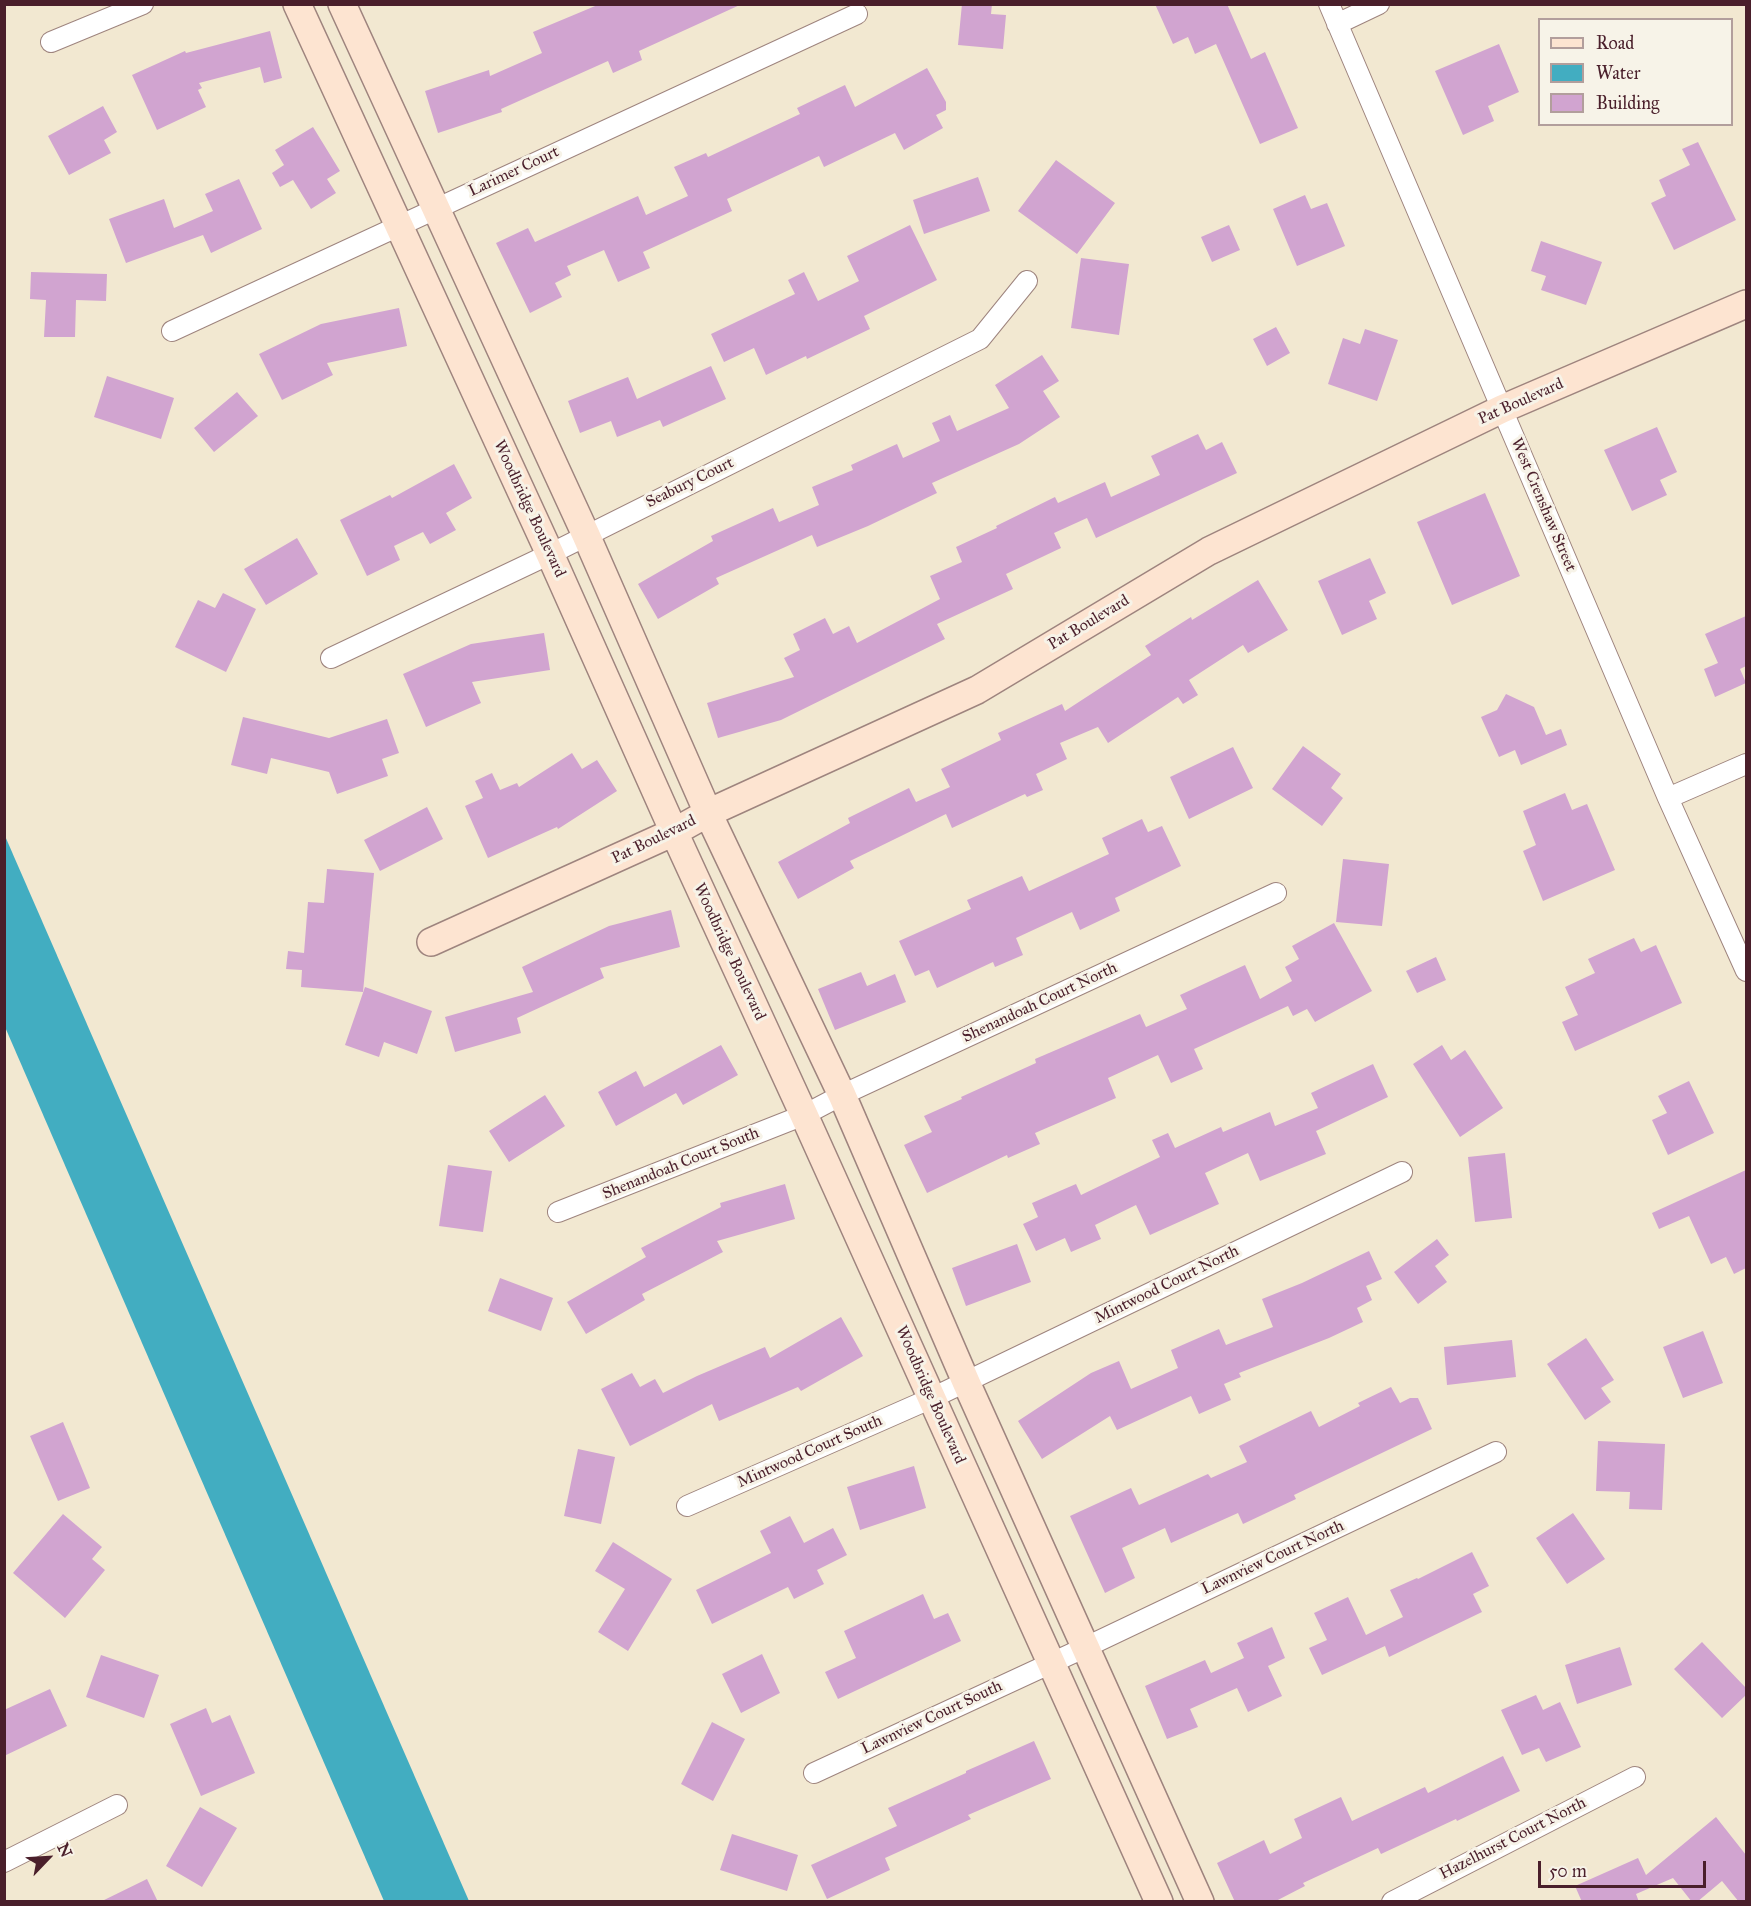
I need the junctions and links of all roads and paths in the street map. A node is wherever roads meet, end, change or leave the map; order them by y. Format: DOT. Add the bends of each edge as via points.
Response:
graph roads {
  1 [pos="143,4"];
  2 [pos="297,4"];
  3 [pos="342,4"];
  4 [pos="1329,4"];
  5 [pos="1379,4"];
  6 [pos="856,14"];
  7 [pos="1337,24"];
  8 [pos="51,42"];
  9 [pos="436,209"];
  10 [pos="400,227"];
  11 [pos="1027,281"];
  12 [pos="1746,304"];
  13 [pos="172,331"];
  14 [pos="1502,409"];
  15 [pos="586,535"];
  16 [pos="550,554"];
  17 [pos="331,658"];
  18 [pos="1746,764"];
  19 [pos="1668,798"];
  20 [pos="708,813"];
  21 [pos="674,832"];
  22 [pos="1276,893"];
  23 [pos="430,942"];
  24 [pos="1746,971"];
  25 [pos="842,1095"];
  26 [pos="804,1115"];
  27 [pos="1402,1172"];
  28 [pos="558,1212"];
  29 [pos="966,1382"];
  30 [pos="932,1398"];
  31 [pos="1496,1452"];
  32 [pos="687,1506"];
  33 [pos="1086,1647"];
  34 [pos="1050,1664"];
  35 [pos="814,1773"];
  36 [pos="1635,1777"];
  37 [pos="117,1805"];
  38 [pos="4,1862"];
  39 [pos="1158,1902"];
  40 [pos="1200,1902"];
  41 [pos="1392,1902"];
  1 -- 8 [label="street"];
  2 -- 10 [label="street, Woodbridge Boulevard"];
  3 -- 9 [label="street"];
  4 -- 7 [label="street, West Crenshaw Street"];
  5 -- 7 [label="street"];
  6 -- 9 [label="street, Larimer Court"];
  7 -- 14 [label="street, West Crenshaw Street"];
  9 -- 10 [label="street, Larimer Court"];
  9 -- 15 [label="street"];
  10 -- 13 [label="street, Larimer Court"];
  10 -- 16 [label="street, Woodbridge Boulevard"];
  11 -- 15 [label="street, Seabury Court" via="980,339"];
  12 -- 14 [label="street, Pat Boulevard"];
  14 -- 19 [label="street, West Crenshaw Street"];
  14 -- 20 [label="street, Pat Boulevard" via="1209,551 977,690"];
  15 -- 16 [label="street, Seabury Court"];
  15 -- 20 [label="street"];
  16 -- 17 [label="street, Seabury Court"];
  16 -- 21 [label="street, Woodbridge Boulevard"];
  18 -- 19 [label="street"];
  19 -- 24 [label="street, West Crenshaw Street"];
  20 -- 21 [label="street, Pat Boulevard"];
  20 -- 25 [label="street"];
  21 -- 23 [label="street, Pat Boulevard"];
  21 -- 26 [label="street, Woodbridge Boulevard"];
  22 -- 25 [label="street, Shenandoah Court North"];
  25 -- 26 [label="street, Shenandoah Court North"];
  25 -- 29 [label="street"];
  26 -- 28 [label="street, Shenandoah Court South"];
  26 -- 30 [label="street, Woodbridge Boulevard"];
  27 -- 29 [label="street, Mintwood Court North"];
  29 -- 30 [label="street, Mintwood Court North"];
  29 -- 33 [label="street"];
  30 -- 32 [label="street, Mintwood Court South"];
  30 -- 34 [label="street, Woodbridge Boulevard"];
  31 -- 33 [label="street, Lawnview Court North"];
  33 -- 34 [label="street, Lawnview Court North"];
  33 -- 40 [label="street"];
  34 -- 35 [label="street, Lawnview Court South"];
  34 -- 39 [label="street, Woodbridge Boulevard"];
  36 -- 41 [label="street, Hazelhurst Court North"];
  37 -- 38 [label="street"];
}
